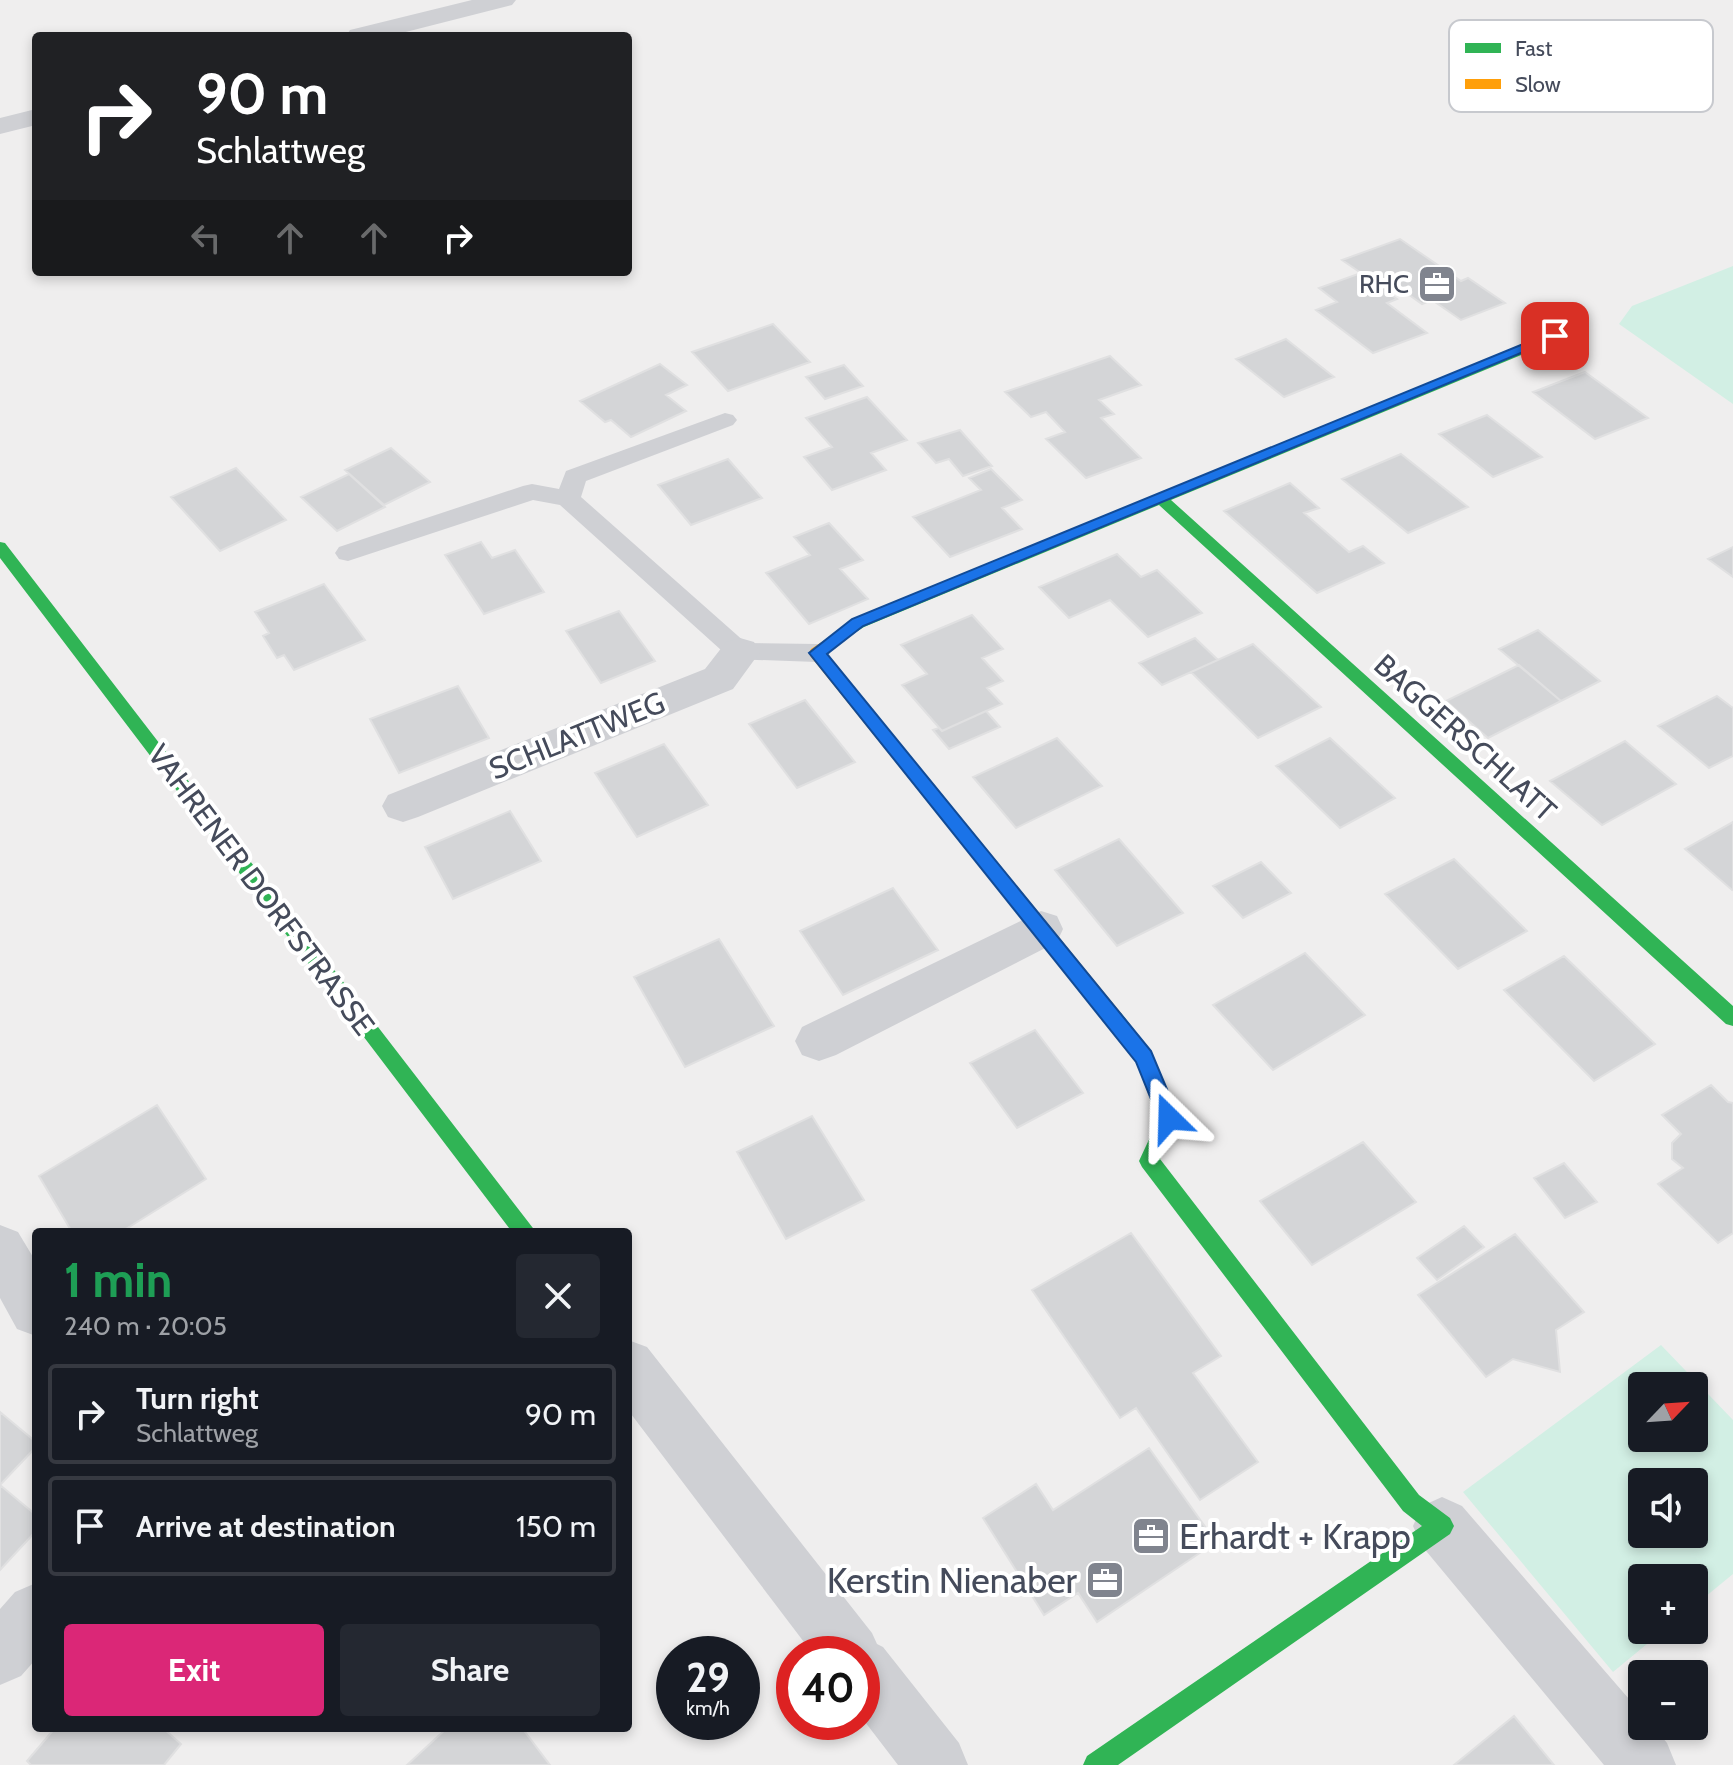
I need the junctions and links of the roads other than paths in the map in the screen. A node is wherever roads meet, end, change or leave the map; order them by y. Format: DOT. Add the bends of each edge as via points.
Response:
graph roads {
  1 [pos="503,0"];
  2 [pos="375,32"];
  3 [pos="32,118"];
  4 [pos="0,126"];
  5 [pos="1555,336"];
  6 [pos="725,420"];
  7 [pos="1160,498"];
  8 [pos="568,499"];
  9 [pos="0,547"];
  10 [pos="348,553"];
  11 [pos="740,652"];
  12 [pos="817,653"];
  13 [pos="403,806"];
  14 [pos="1041,929"];
  15 [pos="1733,1018"];
  16 [pos="819,1041"];
  17 [pos="522,1228"];
  18 [pos="0,1249"];
  19 [pos="32,1304"];
  20 [pos="632,1371"];
  21 [pos="1442,1526"];
  22 [pos="32,1618"];
  23 [pos="837,1636"];
  24 [pos="0,1655"];
  25 [pos="880,1691"];
  26 [pos="937,1765"];
  27 [pos="1096,1765"];
  28 [pos="1645,1765"];
  1 -- 2 [label="street"];
  3 -- 4 [label="street"];
  5 -- 7 [label="street"];
  6 -- 8 [label="lane" via="575,476"];
  7 -- 12 [label="street" via="858,623"];
  7 -- 15 [label="street, BAGGERSCHLATT"];
  8 -- 10 [label="lane" via="532,492"];
  8 -- 11 [label="lane"];
  9 -- 17 [label="street, VAHRENER DORFSTRASSE"];
  11 -- 12 [label="lane"];
  11 -- 13 [label="street, SCHLATTWEG" via="719,679"];
  12 -- 14 [label="street"];
  14 -- 16 [label="street"];
  14 -- 21 [label="street" via="1144,1057 1169,1118 1149,1161 1411,1503"];
  18 -- 19 [label="street"];
  20 -- 23 [label="street"];
  21 -- 27 [label="street"];
  21 -- 28 [label="street"];
  22 -- 24 [label="street"];
  25 -- 26 [label="street"];
}
